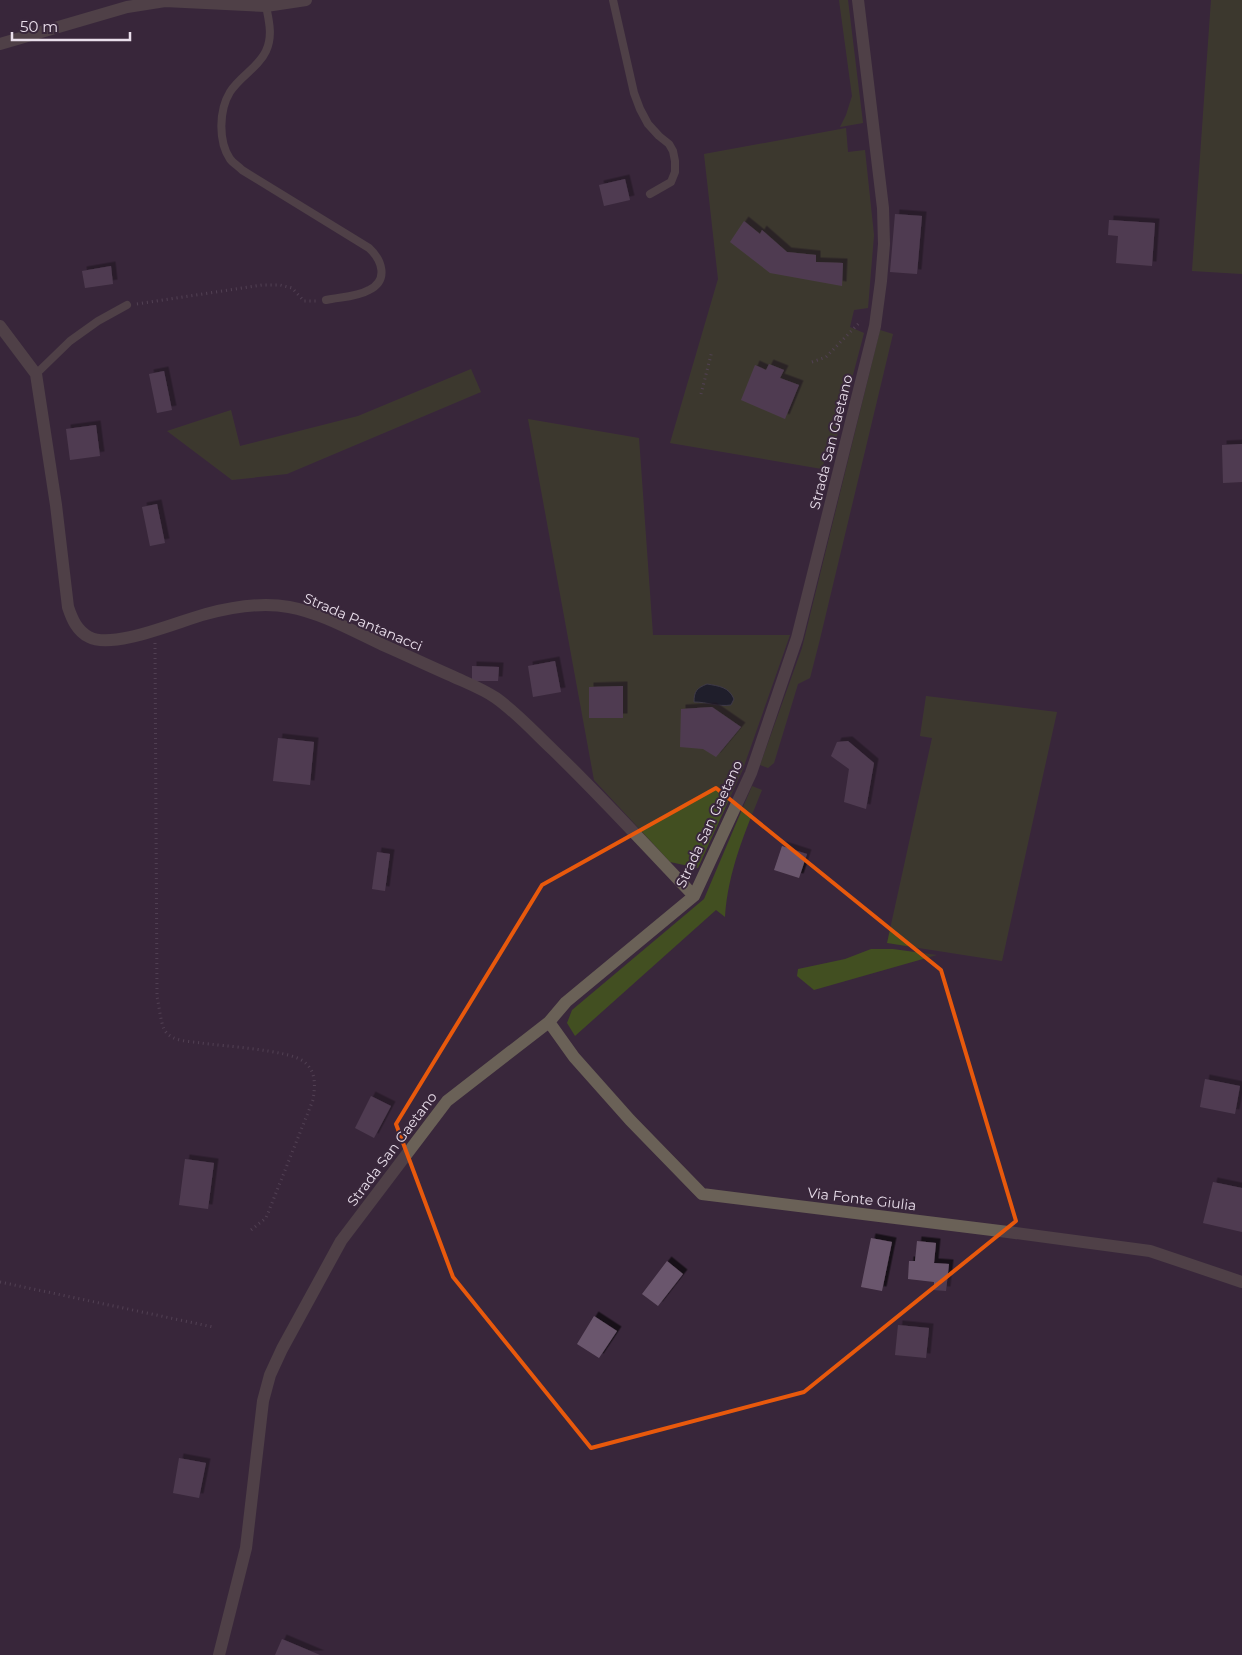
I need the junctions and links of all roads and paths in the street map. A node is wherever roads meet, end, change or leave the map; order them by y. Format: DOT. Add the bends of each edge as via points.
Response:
graph roads {
  1 [pos="306,0"];
  2 [pos="613,0"];
  3 [pos="858,0"];
  4 [pos="266,6"];
  5 [pos="0,44"];
  6 [pos="650,194"];
  7 [pos="326,300"];
  8 [pos="127,305"];
  9 [pos="861,320"];
  10 [pos="0,326"];
  11 [pos="712,351"];
  12 [pos="812,362"];
  13 [pos="36,374"];
  14 [pos="701,394"];
  15 [pos="155,630"];
  16 [pos="694,896"];
  17 [pos="549,1022"];
  18 [pos="251,1230"];
  19 [pos="0,1282"];
  20 [pos="1242,1282"];
  21 [pos="214,1327"];
  22 [pos="219,1655"];
  1 -- 4 [label="street"];
  2 -- 6 [label="lane" via="634,93 648,124 669,144 676,161 671,182"];
  3 -- 16 [label="street, Strada San Gaetano" via="883,208 884,244 875,326 797,638 751,772"];
  4 -- 5 [label="street" via="165,0 127,7"];
  4 -- 7 [label="lane" via="270,38 260,62 230,92 223,110 223,140 230,160 242,170 377,256 382,275 377,285 369,291"];
  7 -- 8 [label="path" via="309,302 292,288 262,285"];
  8 -- 13 [label="lane" via="70,341"];
  9 -- 12 [label="path" via="826,356"];
  10 -- 13 [label="street, Strada Pantanacci"];
  11 -- 14 [label="path"];
  13 -- 15 [label="street, Strada Pantanacci" via="68,607 73,621 81,632 101,640"];
  15 -- 16 [label="street, Strada Pantanacci" via="242,607 288,607 311,613 471,685 496,698 516,714"];
  15 -- 18 [label="path" via="157,997 165,1031 177,1040 293,1057 304,1062 316,1084 266,1218"];
  16 -- 17 [label="street, Strada San Gaetano" via="566,1002"];
  17 -- 20 [label="street, Via Fonte Giulia" via="574,1057 630,1120 702,1194 1150,1251"];
  17 -- 22 [label="street, Strada San Gaetano" via="447,1101 341,1242 282,1349 263,1401 246,1548"];
  19 -- 21 [label="path"];
}
